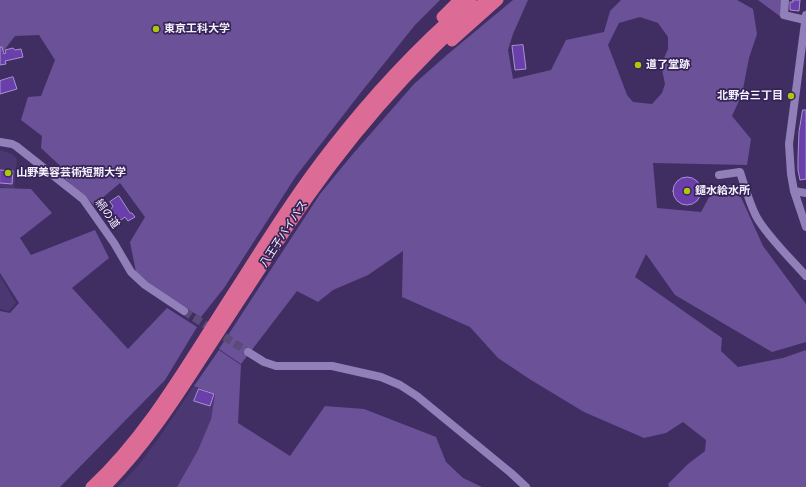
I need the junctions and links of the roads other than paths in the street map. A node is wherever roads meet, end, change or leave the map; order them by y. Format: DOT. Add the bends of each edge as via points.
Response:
graph roads {
  1 [pos="459,0"];
  2 [pos="471,0"];
  3 [pos="486,0"];
  4 [pos="498,0"];
  5 [pos="786,0"];
  6 [pos="806,17"];
  7 [pos="804,46"];
  8 [pos="399,70"];
  9 [pos="376,110"];
  10 [pos="0,142"];
  11 [pos="719,174"];
  12 [pos="794,192"];
  13 [pos="806,193"];
  14 [pos="806,227"];
  15 [pos="806,276"];
  16 [pos="184,311"];
  17 [pos="248,352"];
  18 [pos="91,487"];
  19 [pos="105,487"];
  20 [pos="526,487"];
  1 -- 8 [label="highway" via="424,36"];
  2 -- 8 [label="highway, 八王子バイパス"];
  3 -- 9 [label="highway, 八王子バイパス" via="419,62"];
  4 -- 9 [label="highway"];
  5 -- 6 [label="street" via="784,14"];
  6 -- 7 [label="street"];
  7 -- 12 [label="street" via="789,144"];
  8 -- 18 [label="highway, 八王子バイパス" via="352,122 318,165 159,406 121,456"];
  9 -- 19 [label="highway, 八王子バイパス" via="310,194 156,428 129,463"];
  10 -- 16 [label="street, 絹の道" via="16,146 83,199 131,272 145,285"];
  11 -- 15 [label="street" via="740,172 757,217"];
  12 -- 13 [label="street"];
  12 -- 14 [label="street"];
  17 -- 20 [label="street" via="276,366 332,366 391,380 417,396"];
}
